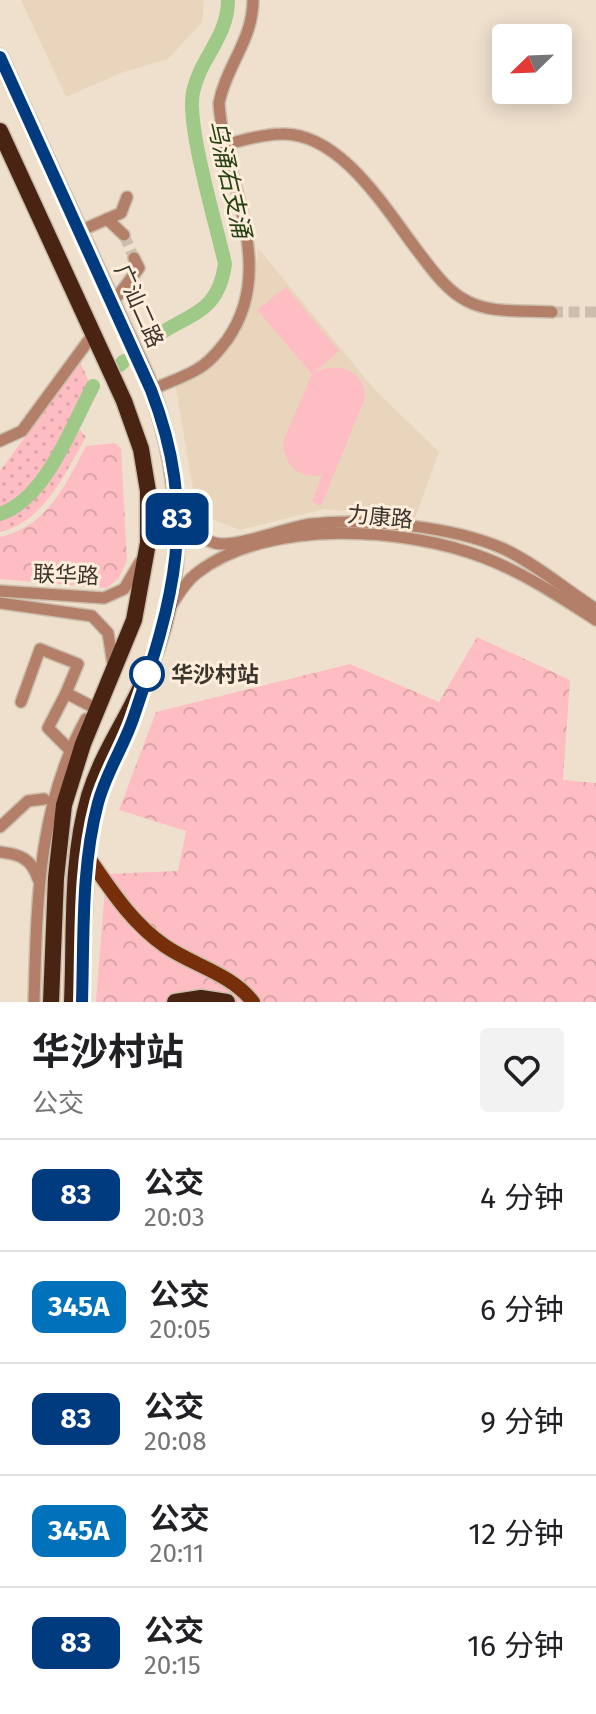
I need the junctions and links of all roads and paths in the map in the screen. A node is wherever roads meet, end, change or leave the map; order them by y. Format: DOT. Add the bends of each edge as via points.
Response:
graph roads {
  1 [pos="253,0"];
  2 [pos="0,57"];
  3 [pos="0,131"];
  4 [pos="227,144"];
  5 [pos="127,197"];
  6 [pos="107,219"];
  7 [pos="82,230"];
  8 [pos="124,235"];
  9 [pos="134,258"];
  10 [pos="113,302"];
  11 [pos="552,312"];
  12 [pos="97,340"];
  13 [pos="149,384"];
  14 [pos="0,441"];
  15 [pos="177,506"];
  16 [pos="148,543"];
  17 [pos="0,591"];
  18 [pos="0,603"];
  19 [pos="596,609"];
  20 [pos="168,610"];
  21 [pos="596,620"];
  22 [pos="113,672"];
  23 [pos="143,684"];
  24 [pos="66,693"];
  25 [pos="21,702"];
  26 [pos="93,707"];
  27 [pos="70,750"];
  28 [pos="44,799"];
  29 [pos="0,827"];
  30 [pos="45,835"];
  31 [pos="0,852"];
  32 [pos="13,853"];
  33 [pos="88,857"];
  34 [pos="39,883"];
  35 [pos="34,1002"];
  36 [pos="51,1002"];
  37 [pos="72,1002"];
  38 [pos="82,1002"];
  39 [pos="175,1002"];
  40 [pos="227,1002"];
  41 [pos="253,1002"];
  1 -- 4 [label="street" via="247,40 221,91"];
  2 -- 7 [label="highway, 广汕二路"];
  3 -- 12 [label="highway"];
  4 -- 11 [label="street" via="283,134 306,138 352,169 439,279 467,301 488,308"];
  4 -- 13 [label="street" via="250,256 247,302 217,353 198,369"];
  5 -- 6 [label="street" via="121,213"];
  6 -- 7 [label="street"];
  6 -- 8 [label="street"];
  7 -- 10 [label="highway, 广汕二路"];
  9 -- 10 [label="street" via="139,268"];
  10 -- 13 [label="highway, 广汕二路"];
  12 -- 14 [label="street" via="22,431"];
  12 -- 16 [label="highway" via="124,401 145,470"];
  13 -- 15 [label="highway, 广汕二路" via="168,442"];
  15 -- 19 [label="street, 力康路" via="203,538 223,545 291,528 351,522 479,541 515,555"];
  15 -- 20 [label="highway, 广汕二路" via="177,556"];
  16 -- 17 [label="street, 联华路" via="131,581 104,598"];
  16 -- 22 [label="highway" via="134,620"];
  18 -- 22 [label="street, 联华路" via="92,616 108,633"];
  20 -- 21 [label="street, 力康路" via="191,578 212,564 282,539 342,533 399,537 484,558"];
  20 -- 23 [label="highway, 广汕二路"];
  22 -- 26 [label="street"];
  22 -- 36 [label="highway" via="74,771 60,832"];
  23 -- 33 [label="street" via="103,786"];
  23 -- 37 [label="highway, 广汕二路" via="94,781 81,836"];
  24 -- 25 [label="street" via="78,664 40,649"];
  24 -- 26 [label="street"];
  24 -- 27 [label="street" via="48,728"];
  26 -- 27 [label="street"];
  27 -- 30 [label="street"];
  28 -- 29 [label="street" via="28,801"];
  30 -- 32 [label="street" via="32,847"];
  30 -- 34 [label="street"];
  31 -- 32 [label="street"];
  32 -- 34 [label="street" via="30,862"];
  33 -- 38 [label="street"];
  33 -- 41 [label="main road" via="135,924 242,988"];
  34 -- 35 [label="street"];
  39 -- 40 [label="highway"];
}
